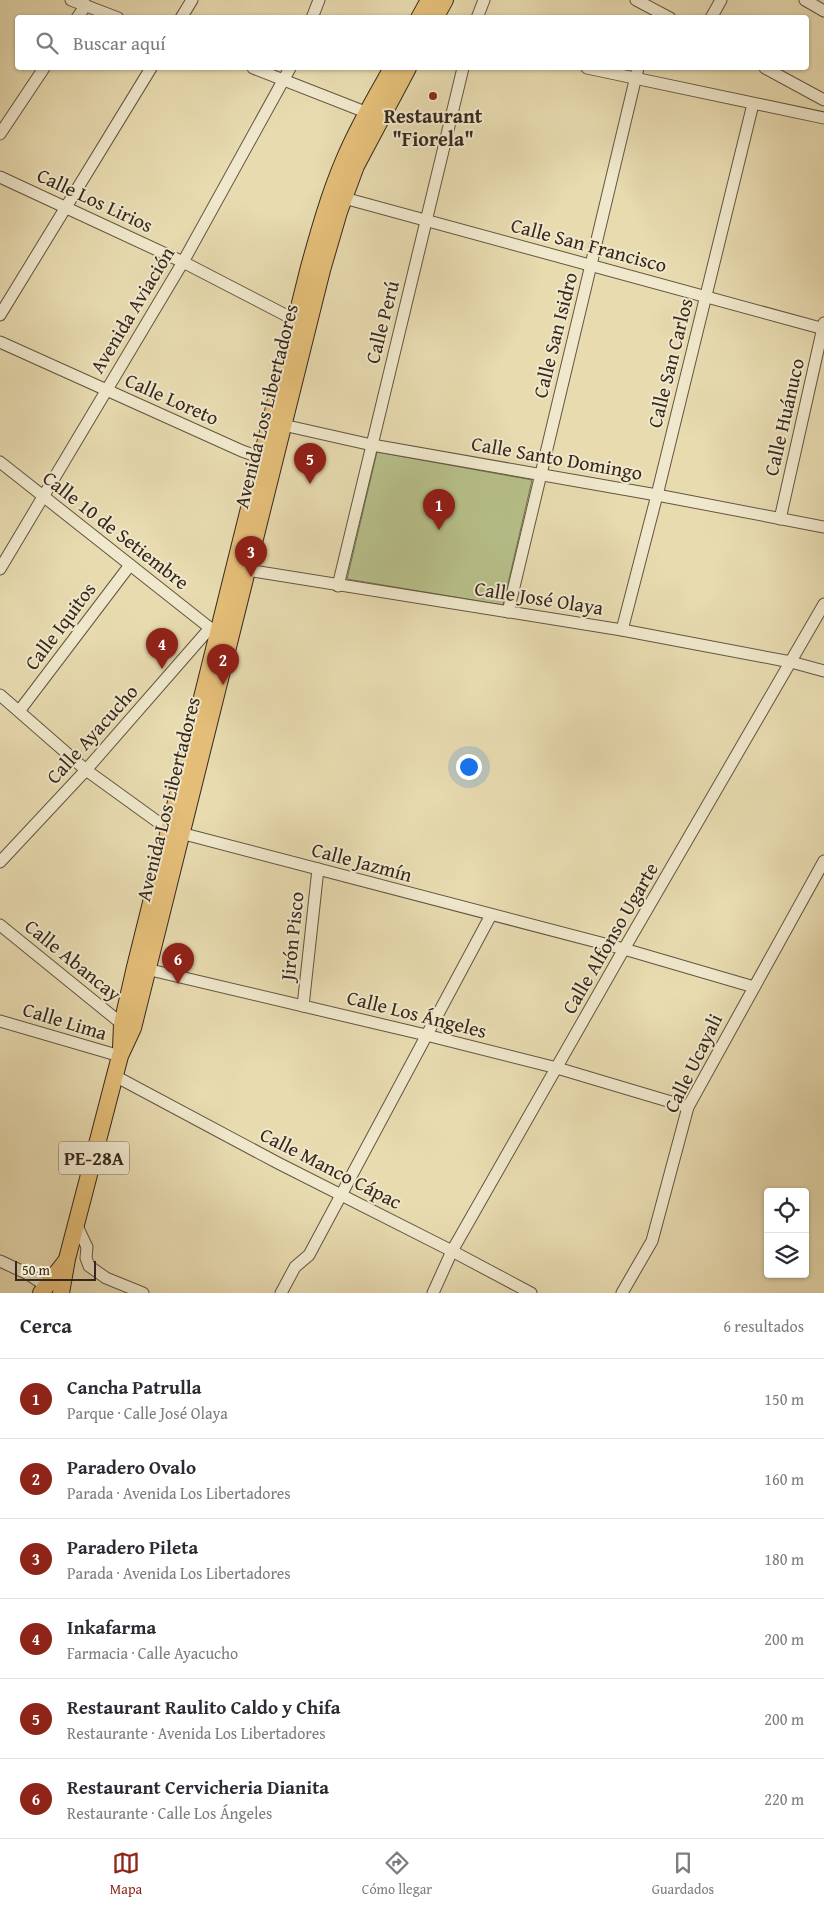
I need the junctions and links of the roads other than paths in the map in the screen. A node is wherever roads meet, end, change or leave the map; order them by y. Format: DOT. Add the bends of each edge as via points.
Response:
graph roads {
  1 [pos="71,0"];
  2 [pos="192,0"];
  3 [pos="319,0"];
  4 [pos="429,0"];
  5 [pos="445,0"];
  6 [pos="484,0"];
  7 [pos="636,0"];
  8 [pos="721,0"];
  9 [pos="805,0"];
  10 [pos="86,5"];
  11 [pos="824,11"];
  12 [pos="653,14"];
  13 [pos="79,15"];
  14 [pos="111,15"];
  15 [pos="183,15"];
  16 [pos="313,15"];
  17 [pos="421,15"];
  18 [pos="437,15"];
  19 [pos="479,15"];
  20 [pos="713,15"];
  21 [pos="43,70"];
  22 [pos="150,70"];
  23 [pos="259,70"];
  24 [pos="289,70"];
  25 [pos="391,70"];
  26 [pos="407,70"];
  27 [pos="463,70"];
  28 [pos="607,70"];
  29 [pos="769,70"];
  30 [pos="637,73"];
  31 [pos="286,79"];
  32 [pos="824,100"];
  33 [pos="753,104"];
  34 [pos="374,115"];
  35 [pos="824,118"];
  36 [pos="0,134"];
  37 [pos="0,177"];
  38 [pos="344,198"];
  39 [pos="67,208"];
  40 [pos="426,221"];
  41 [pos="183,262"];
  42 [pos="592,265"];
  43 [pos="706,297"];
  44 [pos="0,315"];
  45 [pos="302,322"];
  46 [pos="824,327"];
  47 [pos="0,342"];
  48 [pos="106,390"];
  49 [pos="283,425"];
  50 [pos="372,445"];
  51 [pos="268,460"];
  52 [pos="0,462"];
  53 [pos="540,474"];
  54 [pos="657,495"];
  55 [pos="44,497"];
  56 [pos="780,519"];
  57 [pos="824,527"];
  58 [pos="130,565"];
  59 [pos="0,569"];
  60 [pos="247,570"];
  61 [pos="338,586"];
  62 [pos="824,604"];
  63 [pos="508,612"];
  64 [pos="220,630"];
  65 [pos="622,630"];
  66 [pos="791,662"];
  67 [pos="824,671"];
  68 [pos="0,695"];
  69 [pos="20,710"];
  70 [pos="86,770"];
  71 [pos="175,832"];
  72 [pos="824,861"];
  73 [pos="0,862"];
  74 [pos="318,869"];
  75 [pos="491,916"];
  76 [pos="0,925"];
  77 [pos="624,949"];
  78 [pos="142,968"];
  79 [pos="754,987"];
  80 [pos="303,1006"];
  81 [pos="0,1021"];
  82 [pos="122,1024"];
  83 [pos="426,1035"];
  84 [pos="120,1056"];
  85 [pos="557,1068"];
  86 [pos="115,1076"];
  87 [pos="688,1107"];
  88 [pos="342,1195"];
  89 [pos="77,1226"];
  90 [pos="452,1251"];
  91 [pos="0,1261"];
  92 [pos="50,1291"];
  93 [pos="143,1293"];
  94 [pos="281,1293"];
  95 [pos="433,1293"];
  96 [pos="531,1293"];
  97 [pos="622,1293"];
  1 -- 10 [label="street"];
  2 -- 15 [label="street"];
  3 -- 16 [label="street"];
  4 -- 17 [label="highway"];
  5 -- 18 [label="highway"];
  6 -- 19 [label="street"];
  7 -- 12 [label="street"];
  8 -- 20 [label="street"];
  9 -- 11 [label="street"];
  10 -- 13 [label="street"];
  10 -- 14 [label="street"];
  21 -- 36 [label="street"];
  22 -- 39 [label="street"];
  23 -- 31 [label="street"];
  24 -- 31 [label="street, Avenida Aviación"];
  25 -- 34 [label="highway, Avenida Los Libertadores / PE-28A"];
  26 -- 34 [label="highway, Avenida Los Libertadores / PE-28A"];
  27 -- 40 [label="street, Calle Perú"];
  28 -- 30 [label="street"];
  29 -- 32 [label="street"];
  30 -- 33 [label="street"];
  30 -- 42 [label="street, Calle San Isidro"];
  31 -- 34 [label="street"];
  31 -- 41 [label="street, Avenida Aviación"];
  33 -- 35 [label="street"];
  33 -- 43 [label="street, Calle San Carlos"];
  34 -- 38 [label="highway, Avenida Los Libertadores / PE-28A"];
  34 -- 45 [label="highway, Avenida Los Libertadores / PE-28A" via="344,160 326,208"];
  37 -- 39 [label="street, Calle Los Lirios"];
  38 -- 40 [label="street, Calle San Francisco"];
  38 -- 45 [label="highway, Avenida Los Libertadores / PE-28A"];
  39 -- 41 [label="street, Calle Los Lirios"];
  39 -- 44 [label="street"];
  40 -- 42 [label="street, Calle San Francisco"];
  40 -- 50 [label="street, Calle Perú"];
  41 -- 45 [label="street, Calle Los Lirios"];
  41 -- 48 [label="street, Avenida Aviación"];
  42 -- 43 [label="street, Calle San Francisco"];
  42 -- 53 [label="street, Calle San Isidro"];
  43 -- 46 [label="street, Calle San Francisco"];
  43 -- 54 [label="street, Calle San Carlos"];
  45 -- 49 [label="highway, Avenida Los Libertadores / PE-28A"];
  45 -- 51 [label="highway, Avenida Los Libertadores / PE-28A"];
  46 -- 56 [label="street, Calle Huánuco"];
  47 -- 48 [label="street, Calle Loreto"];
  48 -- 51 [label="street, Calle Loreto"];
  48 -- 55 [label="street, Avenida Aviación"];
  49 -- 50 [label="street, Calle Santo Domingo"];
  49 -- 51 [label="highway, Avenida Los Libertadores / PE-28A"];
  50 -- 53 [label="street, Calle Santo Domingo"];
  50 -- 61 [label="street, Calle Perú"];
  51 -- 60 [label="highway, Avenida Los Libertadores / PE-28A"];
  51 -- 64 [label="highway, Avenida Los Libertadores / PE-28A"];
  52 -- 55 [label="street, Calle 10 de Setiembre"];
  53 -- 54 [label="street, Calle Santo Domingo"];
  53 -- 63 [label="street, Calle San Isidro"];
  54 -- 56 [label="street, Calle Santo Domingo"];
  54 -- 65 [label="street, Calle San Carlos"];
  55 -- 58 [label="street, Calle 10 de Setiembre"];
  55 -- 59 [label="street, Avenida Aviación"];
  56 -- 57 [label="street, Calle Santo Domingo"];
  58 -- 64 [label="street, Calle 10 de Setiembre"];
  58 -- 69 [label="street, Calle Iquitos"];
  60 -- 61 [label="street, Calle José Olaya"];
  60 -- 64 [label="highway, Avenida Los Libertadores / PE-28A"];
  61 -- 63 [label="street, Calle José Olaya"];
  62 -- 66 [label="street, Calle Alfonso Ugarte"];
  63 -- 65 [label="street, Calle José Olaya"];
  64 -- 70 [label="street, Calle Ayacucho"];
  64 -- 71 [label="highway, Avenida Los Libertadores / PE-28A"];
  65 -- 66 [label="street, Calle José Olaya"];
  66 -- 67 [label="street, Calle José Olaya"];
  66 -- 77 [label="street, Calle Alfonso Ugarte"];
  68 -- 69 [label="street, Calle Jazmín"];
  69 -- 70 [label="street, Calle Jazmín"];
  70 -- 71 [label="street, Calle Jazmín"];
  70 -- 73 [label="street, Calle Ayacucho"];
  71 -- 74 [label="street, Calle Jazmín"];
  71 -- 78 [label="highway, Avenida Los Libertadores / PE-28A"];
  72 -- 79 [label="street, Calle Ucayali"];
  74 -- 75 [label="street, Calle Jazmín"];
  74 -- 80 [label="street, Jirón Pisco"];
  75 -- 77 [label="street, Calle Jazmín"];
  75 -- 83 [label="street"];
  76 -- 82 [label="street, Calle Abancay"];
  77 -- 79 [label="street, Calle Jazmín"];
  77 -- 85 [label="street, Calle Alfonso Ugarte"];
  78 -- 80 [label="street, Calle Los Ángeles"];
  78 -- 82 [label="highway, Avenida Los Libertadores / PE-28A"];
  78 -- 84 [label="highway, Avenida Los Libertadores / PE-28A" via="133,1028"];
  79 -- 87 [label="street, Calle Ucayali"];
  80 -- 83 [label="street, Calle Los Ángeles"];
  81 -- 84 [label="street, Calle Lima"];
  82 -- 84 [label="highway, Avenida Los Libertadores / PE-28A"];
  83 -- 85 [label="street, Calle Los Ángeles"];
  83 -- 88 [label="street"];
  84 -- 86 [label="highway, Avenida Los Libertadores / PE-28A"];
  85 -- 87 [label="street, Calle Los Ángeles"];
  85 -- 90 [label="street, Calle Alfonso Ugarte"];
  86 -- 88 [label="street, Calle Manco Cápac"];
  86 -- 89 [label="highway, Avenida Los Libertadores / PE-28A"];
  87 -- 97 [label="street, Calle Ucayali" via="652,1241"];
  88 -- 90 [label="street, Calle Manco Cápac"];
  88 -- 94 [label="street" via="309,1255 295,1266"];
  89 -- 92 [label="highway, Avenida Los Libertadores / PE-28A" via="67,1259"];
  89 -- 93 [label="street" via="87,1247 89,1266 106,1278"];
  90 -- 95 [label="street, Calle Alfonso Ugarte"];
  90 -- 96 [label="street, Calle Manco Cápac"];
  91 -- 92 [label="street" via="28,1274"];
}
